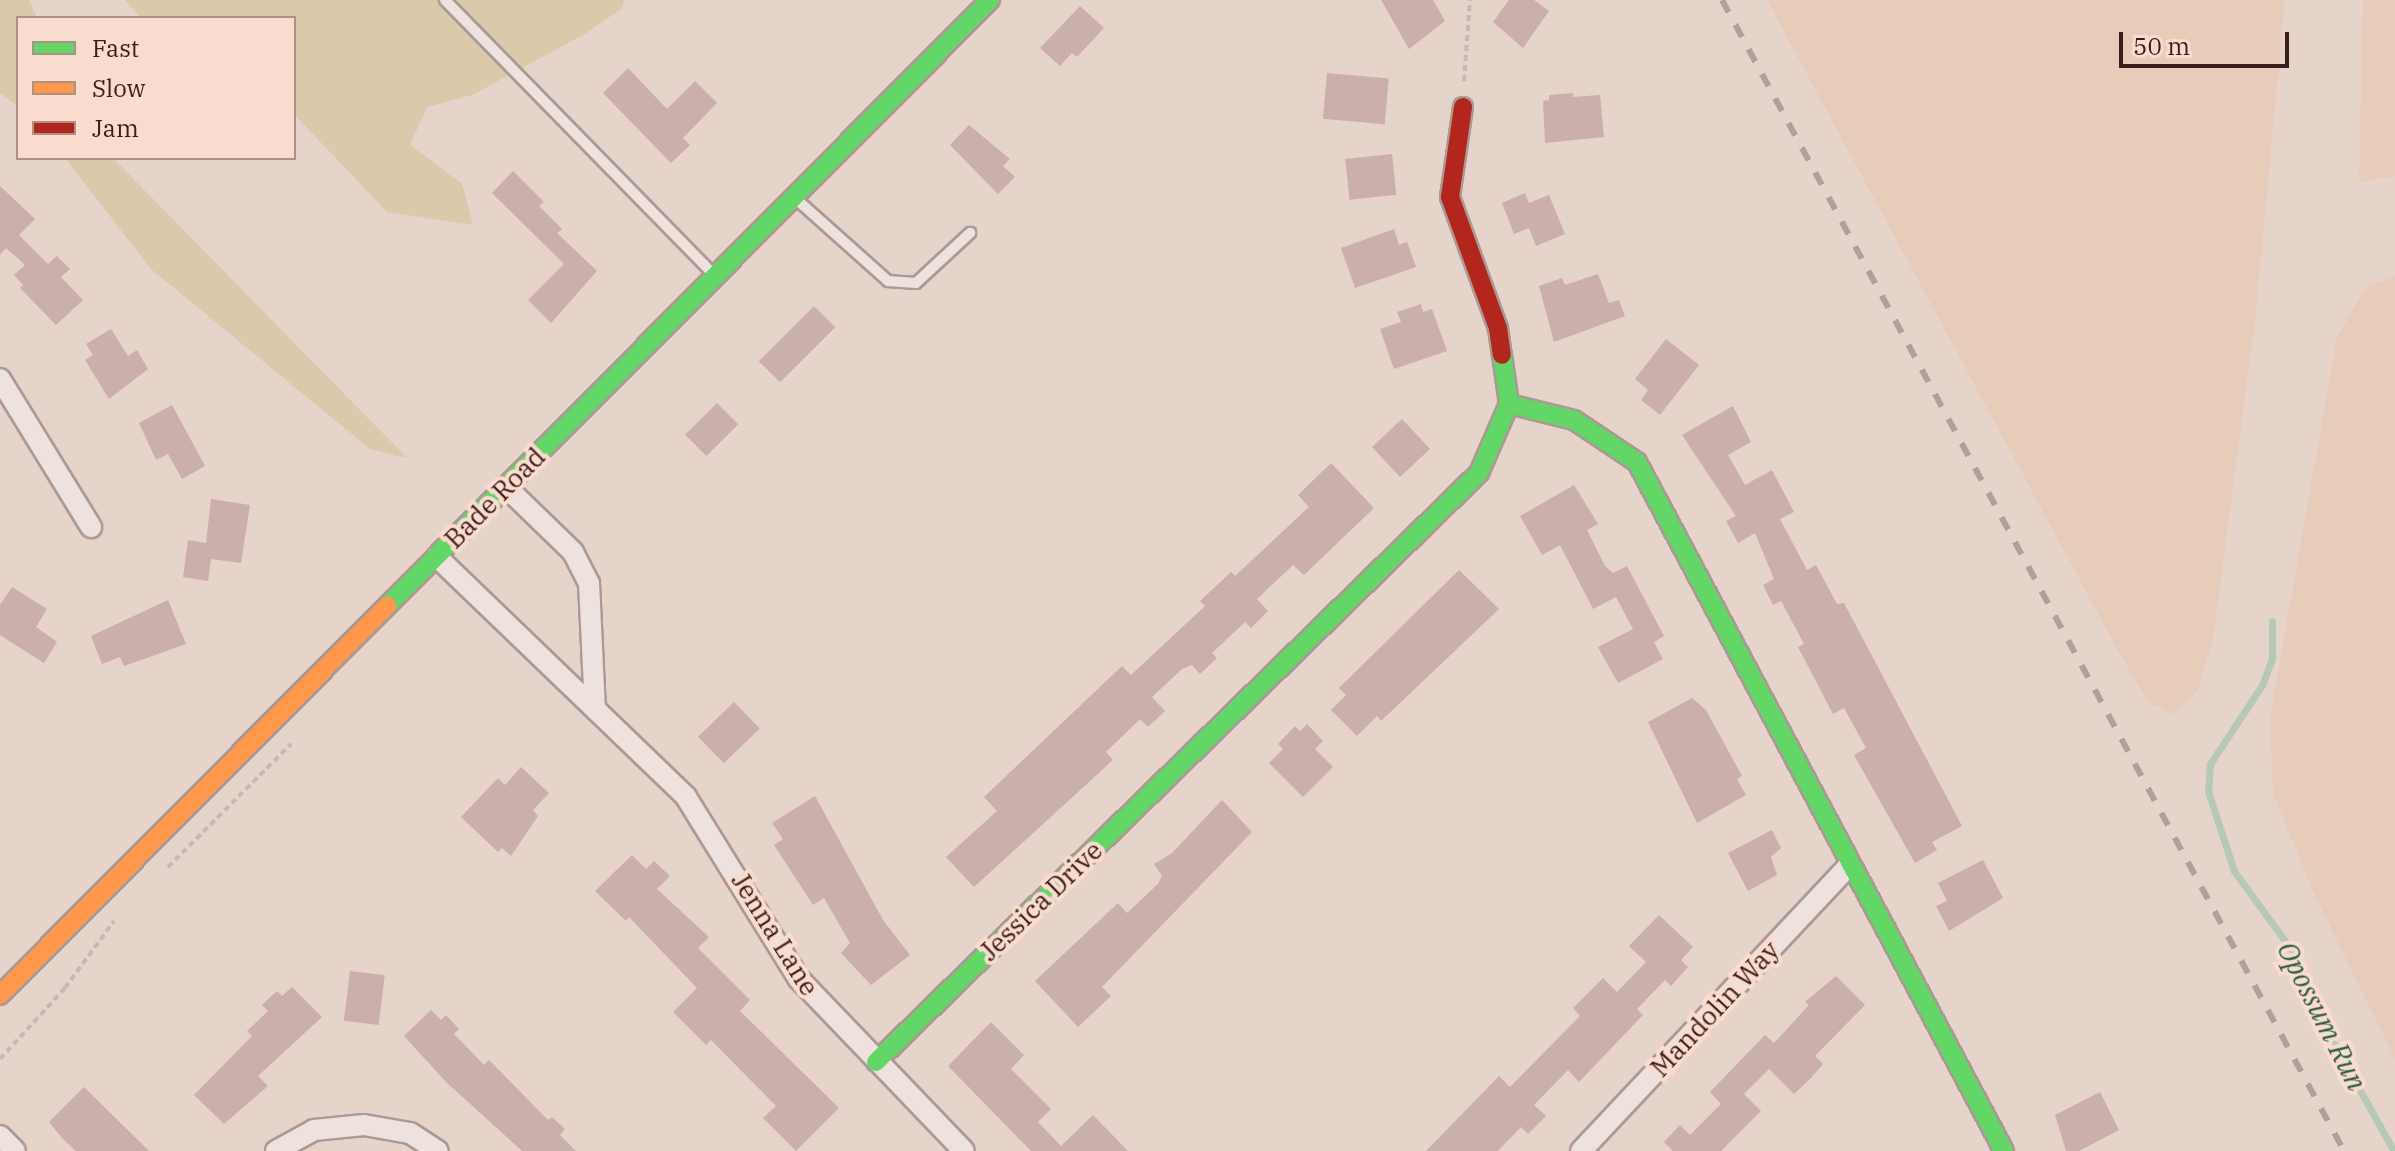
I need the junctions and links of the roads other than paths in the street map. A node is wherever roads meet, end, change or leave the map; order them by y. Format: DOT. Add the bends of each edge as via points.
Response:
graph roads {
  1 [pos="445,0"];
  2 [pos="990,0"];
  3 [pos="1463,107"];
  4 [pos="794,197"];
  5 [pos="970,233"];
  6 [pos="715,277"];
  7 [pos="0,379"];
  8 [pos="1509,404"];
  9 [pos="506,487"];
  10 [pos="91,527"];
  11 [pos="437,557"];
  12 [pos="595,709"];
  13 [pos="1849,866"];
  14 [pos="0,995"];
  15 [pos="876,1062"];
  16 [pos="0,1136"];
  17 [pos="15,1151"];
  18 [pos="276,1151"];
  19 [pos="438,1151"];
  20 [pos="964,1151"];
  21 [pos="1581,1151"];
  22 [pos="2004,1151"];
  1 -- 6 [label="lane"];
  2 -- 4 [label="street, Bade Road"];
  3 -- 8 [label="street" via="1450,197 1498,328"];
  4 -- 5 [label="lane" via="888,281 916,283"];
  4 -- 6 [label="street, Bade Road"];
  6 -- 9 [label="street, Bade Road"];
  7 -- 10 [label="street"];
  8 -- 13 [label="street" via="1574,420 1637,462"];
  8 -- 15 [label="street, Jessica Drive" via="1479,473"];
  9 -- 11 [label="street, Bade Road"];
  9 -- 12 [label="street" via="573,552 589,583"];
  11 -- 12 [label="street, Jenna Lane"];
  11 -- 14 [label="street, Bade Road"];
  12 -- 15 [label="street, Jenna Lane" via="686,797 799,979"];
  13 -- 21 [label="street, Mandolin Way"];
  13 -- 22 [label="street"];
  15 -- 20 [label="street, Jenna Lane"];
  16 -- 17 [label="street"];
  18 -- 19 [label="street" via="314,1130 364,1125 410,1133"];
}
